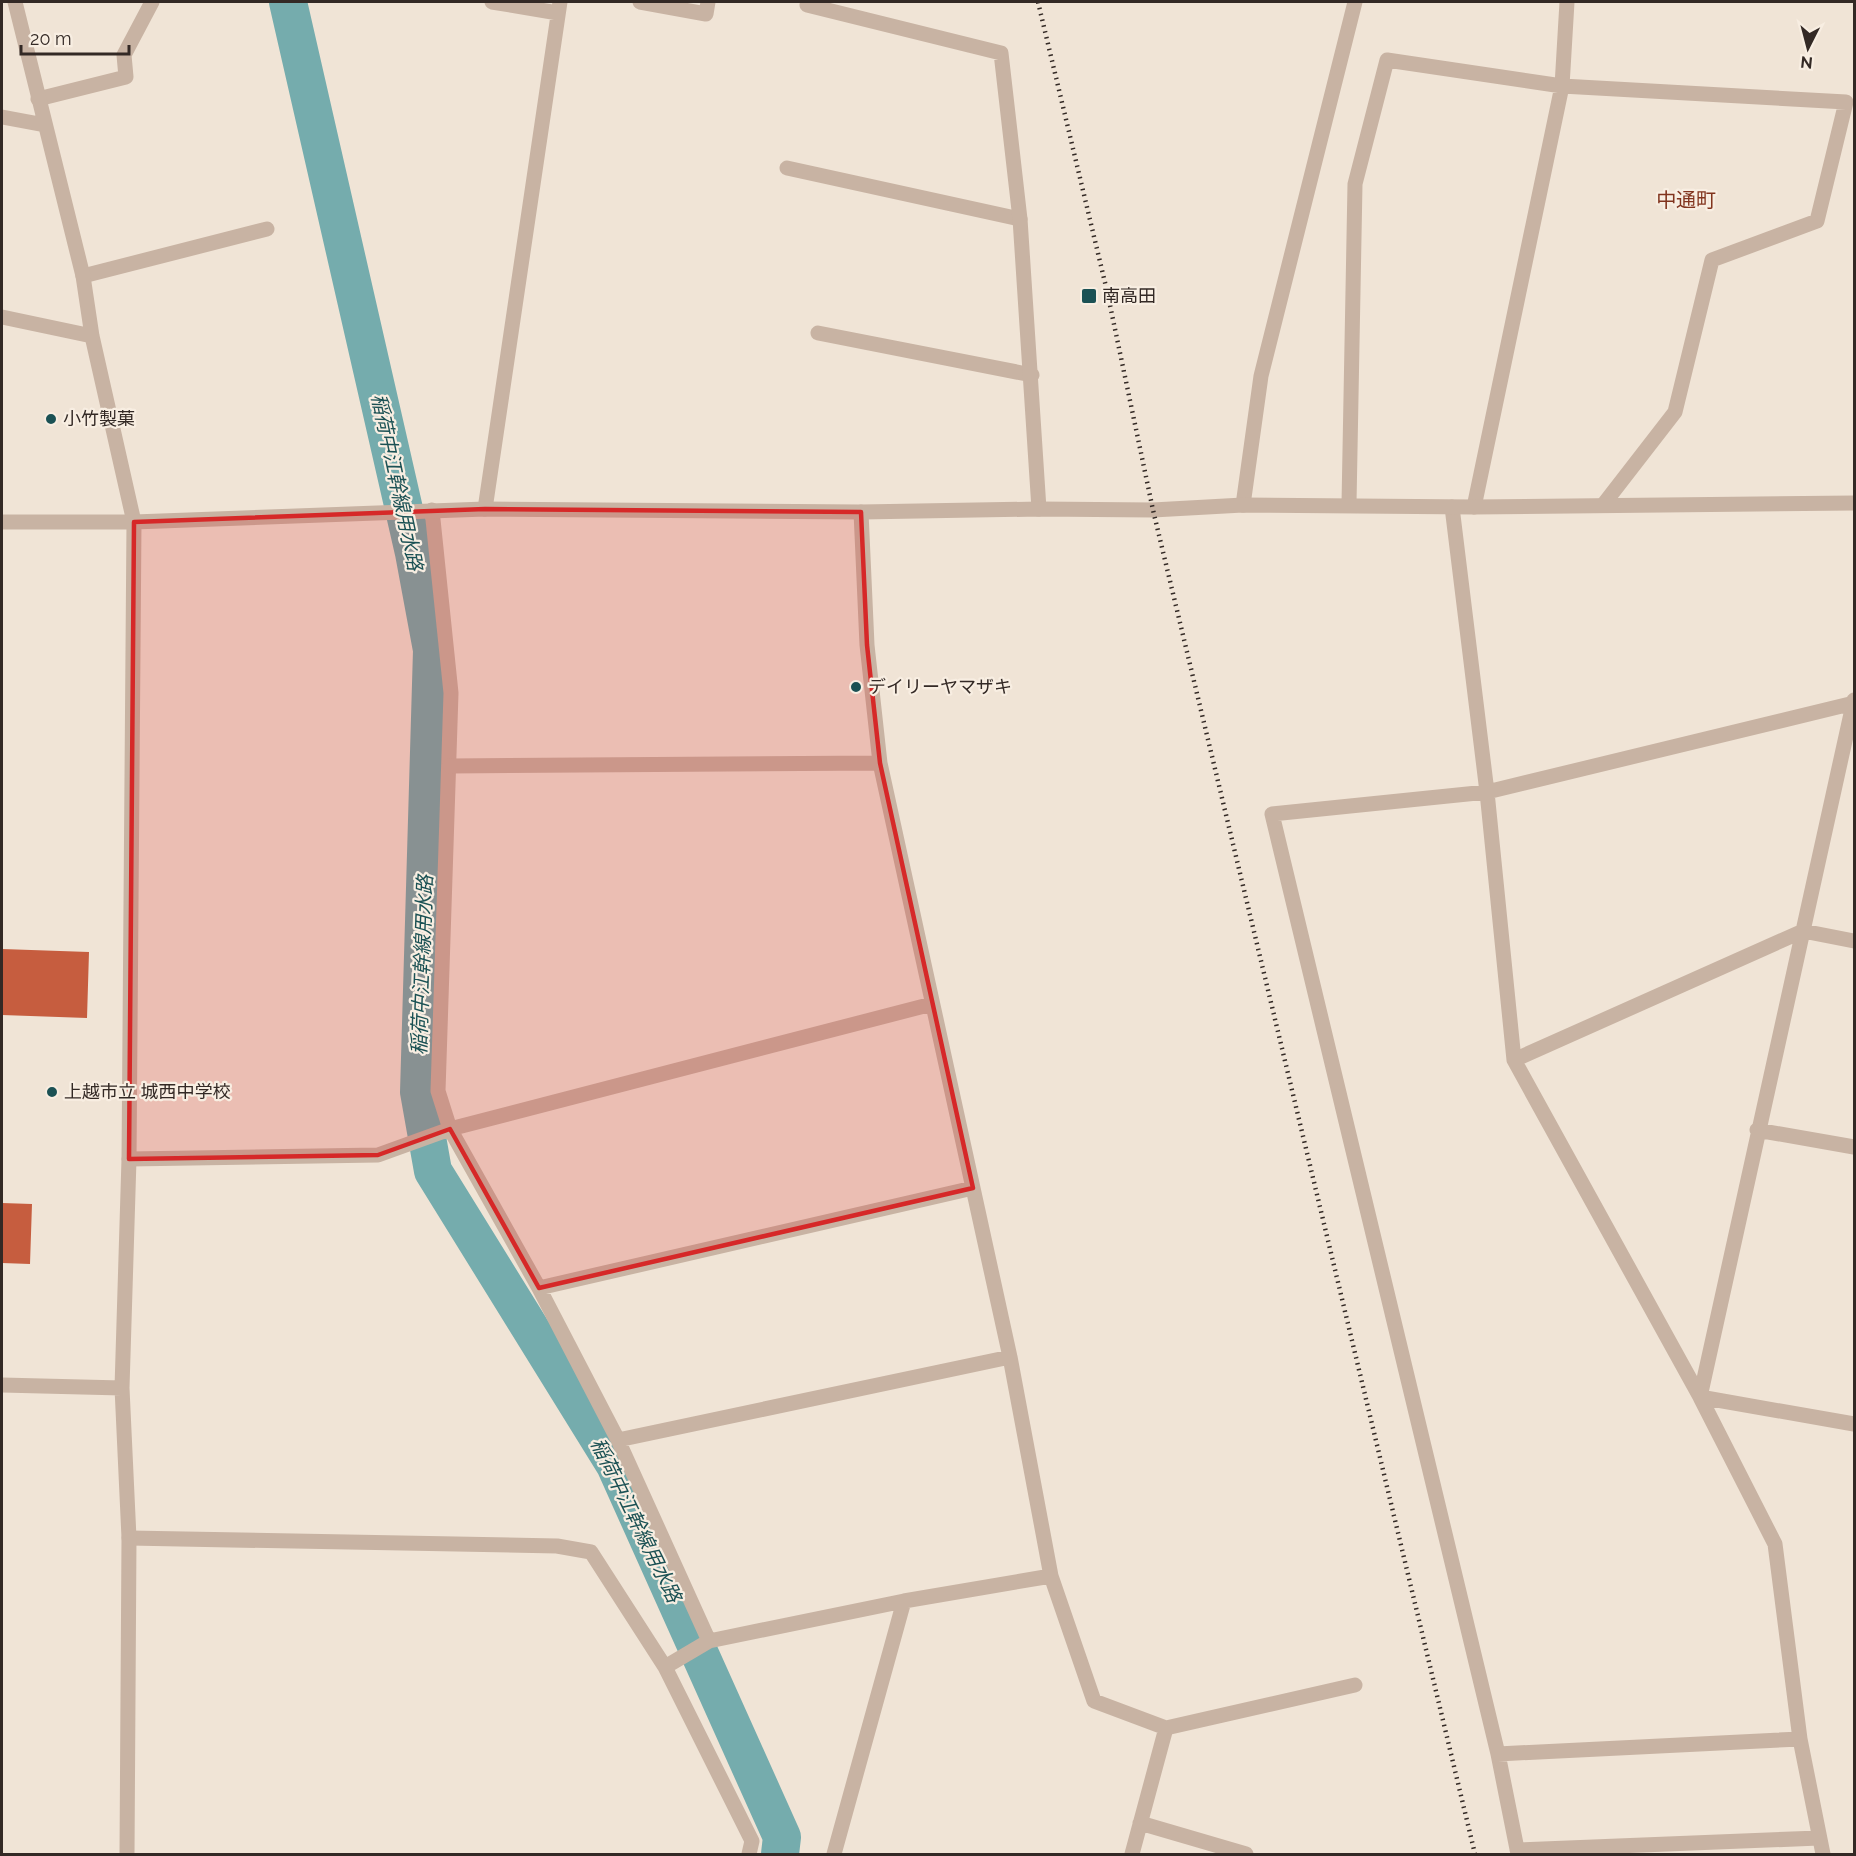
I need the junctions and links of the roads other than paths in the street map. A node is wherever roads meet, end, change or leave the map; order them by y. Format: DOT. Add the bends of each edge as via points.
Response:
graph roads {
  1 [pos="15,2"];
  2 [pos="152,2"];
  3 [pos="492,2"];
  4 [pos="640,2"];
  5 [pos="708,2"];
  6 [pos="1355,2"];
  7 [pos="1568,2"];
  8 [pos="807,5"];
  9 [pos="559,7"];
  10 [pos="1562,86"];
  11 [pos="38,99"];
  12 [pos="2,117"];
  13 [pos="45,125"];
  14 [pos="787,168"];
  15 [pos="1020,219"];
  16 [pos="267,229"];
  17 [pos="83,276"];
  18 [pos="2,317"];
  19 [pos="818,333"];
  20 [pos="92,336"];
  21 [pos="1032,375"];
  22 [pos="1854,503"];
  23 [pos="1349,504"];
  24 [pos="1243,505"];
  25 [pos="1603,505"];
  26 [pos="1452,507"];
  27 [pos="1474,507"];
  28 [pos="485,509"];
  29 [pos="1039,509"];
  30 [pos="432,510"];
  31 [pos="861,512"];
  32 [pos="2,522"];
  33 [pos="134,522"];
  34 [pos="1854,701"];
  35 [pos="880,763"];
  36 [pos="450,765"];
  37 [pos="1487,792"];
  38 [pos="1803,931"];
  39 [pos="1854,941"];
  40 [pos="932,1004"];
  41 [pos="1515,1060"];
  42 [pos="450,1129"];
  43 [pos="1757,1131"];
  44 [pos="1854,1147"];
  45 [pos="129,1160"];
  46 [pos="973,1188"];
  47 [pos="539,1288"];
  48 [pos="1010,1358"];
  49 [pos="2,1385"];
  50 [pos="122,1388"];
  51 [pos="1700,1397"];
  52 [pos="1854,1424"];
  53 [pos="618,1440"];
  54 [pos="129,1538"];
  55 [pos="1051,1576"];
  56 [pos="904,1601"];
  57 [pos="709,1641"];
  58 [pos="665,1667"];
  59 [pos="1355,1685"];
  60 [pos="1166,1728"];
  61 [pos="1800,1739"];
  62 [pos="1498,1754"];
  63 [pos="1140,1823"];
  64 [pos="1819,1838"];
  65 [pos="1518,1852"];
  66 [pos="127,1854"];
  67 [pos="749,1854"];
  68 [pos="834,1854"];
  69 [pos="1132,1854"];
  70 [pos="1246,1854"];
  71 [pos="1823,1854"];
  1 -- 11 [label="street"];
  2 -- 11 [label="street" via="124,55 126,77"];
  3 -- 9 [label="street"];
  4 -- 5 [label="street" via="706,14"];
  6 -- 24 [label="street" via="1261,376"];
  7 -- 10 [label="street"];
  8 -- 15 [label="street" via="1001,53"];
  9 -- 28 [label="street"];
  10 -- 23 [label="street" via="1387,60 1355,184"];
  10 -- 25 [label="street" via="1846,102 1817,221 1712,260 1675,412"];
  10 -- 27 [label="street"];
  11 -- 13 [label="street"];
  12 -- 13 [label="street"];
  13 -- 17 [label="street"];
  14 -- 15 [label="street"];
  15 -- 21 [label="street"];
  16 -- 17 [label="street"];
  17 -- 20 [label="street"];
  18 -- 20 [label="street"];
  19 -- 21 [label="street"];
  20 -- 33 [label="street"];
  21 -- 29 [label="street"];
  22 -- 25 [label="street"];
  23 -- 24 [label="street"];
  23 -- 26 [label="street"];
  24 -- 29 [label="street" via="1154,510"];
  25 -- 27 [label="street"];
  26 -- 27 [label="street"];
  26 -- 37 [label="street"];
  28 -- 30 [label="street"];
  28 -- 31 [label="street"];
  29 -- 31 [label="street"];
  30 -- 33 [label="street"];
  30 -- 36 [label="street" via="450,693"];
  31 -- 35 [label="street" via="867,645"];
  32 -- 33 [label="street"];
  33 -- 45 [label="street"];
  34 -- 37 [label="street"];
  34 -- 38 [label="street"];
  35 -- 36 [label="street"];
  35 -- 40 [label="street"];
  36 -- 42 [label="street" via="438,1091"];
  37 -- 41 [label="street"];
  37 -- 62 [label="street" via="1272,814"];
  38 -- 39 [label="street"];
  38 -- 41 [label="street"];
  38 -- 43 [label="street"];
  40 -- 42 [label="street"];
  40 -- 46 [label="street"];
  41 -- 51 [label="street"];
  42 -- 45 [label="street" via="378,1155"];
  42 -- 47 [label="street"];
  43 -- 44 [label="street"];
  43 -- 51 [label="street"];
  45 -- 50 [label="street"];
  46 -- 47 [label="street"];
  46 -- 48 [label="street"];
  47 -- 53 [label="street"];
  48 -- 53 [label="street"];
  48 -- 55 [label="street"];
  49 -- 50 [label="street"];
  50 -- 54 [label="street"];
  51 -- 52 [label="street"];
  51 -- 61 [label="street" via="1775,1544"];
  53 -- 57 [label="street"];
  54 -- 58 [label="street" via="557,1546 591,1552"];
  54 -- 66 [label="street"];
  55 -- 56 [label="street"];
  55 -- 60 [label="street" via="1094,1701"];
  56 -- 57 [label="street"];
  56 -- 68 [label="street"];
  57 -- 58 [label="street"];
  58 -- 67 [label="street" via="752,1841"];
  59 -- 60 [label="street"];
  60 -- 63 [label="street"];
  61 -- 62 [label="street"];
  61 -- 64 [label="street"];
  62 -- 65 [label="street"];
  63 -- 69 [label="street"];
  63 -- 70 [label="street"];
  64 -- 65 [label="street"];
  64 -- 71 [label="street"];
}
